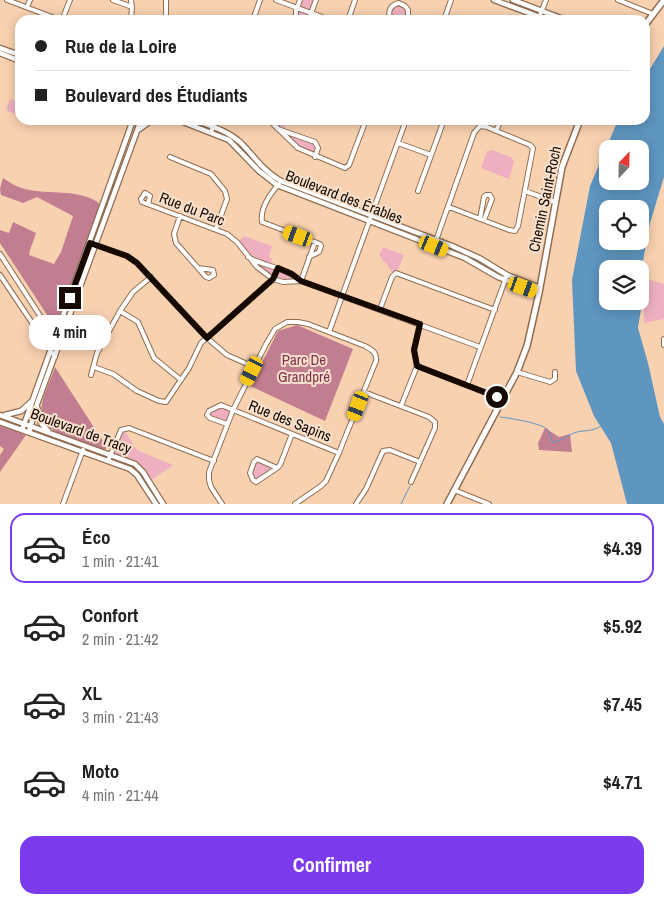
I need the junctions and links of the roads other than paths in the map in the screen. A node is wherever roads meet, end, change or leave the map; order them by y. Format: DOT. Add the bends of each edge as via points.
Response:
graph roads {
  1 [pos="7,0"];
  2 [pos="30,0"];
  3 [pos="70,0"];
  4 [pos="112,0"];
  5 [pos="131,0"];
  6 [pos="166,0"];
  7 [pos="260,0"];
  8 [pos="276,0"];
  9 [pos="300,0"];
  10 [pos="316,0"];
  11 [pos="356,0"];
  12 [pos="451,0"];
  13 [pos="494,0"];
  14 [pos="512,0"];
  15 [pos="546,0"];
  16 [pos="618,0"];
  17 [pos="664,0"];
  18 [pos="27,7"];
  19 [pos="132,7"];
  20 [pos="297,8"];
  21 [pos="542,11"];
  22 [pos="311,13"];
  23 [pos="653,14"];
  24 [pos="48,15"];
  25 [pos="63,15"];
  26 [pos="131,15"];
  27 [pos="166,15"];
  28 [pos="255,15"];
  29 [pos="296,15"];
  30 [pos="316,15"];
  31 [pos="350,15"];
  32 [pos="389,15"];
  33 [pos="408,15"];
  34 [pos="446,15"];
  35 [pos="532,15"];
  36 [pos="540,15"];
  37 [pos="553,15"];
  38 [pos="650,18"];
  39 [pos="0,48"];
  40 [pos="0,53"];
  41 [pos="15,53"];
  42 [pos="15,59"];
  43 [pos="131,125"];
  44 [pos="139,125"];
  45 [pos="144,125"];
  46 [pos="192,125"];
  47 [pos="208,125"];
  48 [pos="273,125"];
  49 [pos="364,125"];
  50 [pos="404,125"];
  51 [pos="442,125"];
  52 [pos="499,125"];
  53 [pos="578,125"];
  54 [pos="213,127"];
  55 [pos="276,128"];
  56 [pos="496,131"];
  57 [pos="211,132"];
  58 [pos="136,134"];
  59 [pos="398,143"];
  60 [pos="431,155"];
  61 [pos="170,157"];
  62 [pos="315,157"];
  63 [pos="279,183"];
  64 [pos="418,191"];
  65 [pos="525,191"];
  66 [pos="555,202"];
  67 [pos="148,204"];
  68 [pos="448,207"];
  69 [pos="372,215"];
  70 [pos="180,216"];
  71 [pos="482,220"];
  72 [pos="370,222"];
  73 [pos="216,229"];
  74 [pos="315,242"];
  75 [pos="90,243"];
  76 [pos="435,243"];
  77 [pos="96,245"];
  78 [pos="0,254"];
  79 [pos="248,257"];
  80 [pos="309,257"];
  81 [pos="198,268"];
  82 [pos="278,268"];
  83 [pos="0,275"];
  84 [pos="151,277"];
  85 [pos="506,278"];
  86 [pos="273,279"];
  87 [pos="301,281"];
  88 [pos="540,290"];
  89 [pos="343,296"];
  90 [pos="380,309"];
  91 [pos="494,310"];
  92 [pos="120,311"];
  93 [pos="420,324"];
  94 [pos="329,332"];
  95 [pos="207,338"];
  96 [pos="56,339"];
  97 [pos="664,339"];
  98 [pos="59,345"];
  99 [pos="664,345"];
  100 [pos="480,347"];
  101 [pos="51,351"];
  102 [pos="55,357"];
  103 [pos="417,366"];
  104 [pos="94,367"];
  105 [pos="254,367"];
  106 [pos="517,372"];
  107 [pos="556,372"];
  108 [pos="91,375"];
  109 [pos="181,380"];
  110 [pos="467,385"];
  111 [pos="364,392"];
  112 [pos="34,397"];
  113 [pos="502,399"];
  114 [pos="37,404"];
  115 [pos="401,406"];
  116 [pos="233,410"];
  117 [pos="1,415"];
  118 [pos="0,422"];
  119 [pos="24,424"];
  120 [pos="227,424"];
  121 [pos="31,426"];
  122 [pos="22,430"];
  123 [pos="29,432"];
  124 [pos="53,434"];
  125 [pos="292,434"];
  126 [pos="85,445"];
  127 [pos="83,452"];
  128 [pos="339,453"];
  129 [pos="111,455"];
  130 [pos="214,460"];
  131 [pos="108,461"];
  132 [pos="420,462"];
  133 [pos="277,468"];
  134 [pos="411,482"];
  135 [pos="454,490"];
  136 [pos="63,504"];
  137 [pos="156,504"];
  138 [pos="163,504"];
  139 [pos="222,504"];
  140 [pos="296,504"];
  141 [pos="356,504"];
  142 [pos="447,504"];
  143 [pos="489,504"];
  1 -- 18 [label="street"];
  2 -- 18 [label="street"];
  3 -- 25 [label="street"];
  4 -- 19 [label="street"];
  5 -- 19 [label="street"];
  6 -- 27 [label="street"];
  7 -- 28 [label="street"];
  8 -- 20 [label="street"];
  9 -- 20 [label="street"];
  10 -- 22 [label="street"];
  11 -- 31 [label="street"];
  12 -- 34 [label="street"];
  13 -- 35 [label="street"];
  14 -- 21 [label="street"];
  15 -- 21 [label="street"];
  16 -- 23 [label="street"];
  17 -- 23 [label="main road"];
  18 -- 24 [label="street"];
  19 -- 26 [label="street"];
  20 -- 22 [label="street"];
  20 -- 29 [label="street"];
  21 -- 36 [label="street"];
  21 -- 37 [label="street"];
  22 -- 30 [label="street"];
  23 -- 38 [label="main road"];
  32 -- 33 [label="street" via="390,8 399,3 408,10"];
  39 -- 41 [label="street"];
  40 -- 42 [label="street"];
  43 -- 75 [label="street"];
  44 -- 58 [label="street"];
  45 -- 58 [label="street"];
  46 -- 57 [label="street, Boulevard des Érables"];
  47 -- 54 [label="street, Boulevard des Érables"];
  48 -- 55 [label="street"];
  49 -- 62 [label="street" via="347,168"];
  50 -- 59 [label="street"];
  51 -- 60 [label="street"];
  52 -- 56 [label="street"];
  53 -- 66 [label="main road, Chemin Saint-Roch" via="564,159"];
  54 -- 57 [label="street"];
  54 -- 63 [label="street, Boulevard des Érables" via="237,140"];
  55 -- 62 [label="street" via="298,148"];
  55 -- 62 [label="street" via="315,142 318,148"];
  56 -- 65 [label="street" via="534,148"];
  56 -- 68 [label="street" via="480,126 476,130"];
  57 -- 63 [label="street, Boulevard des Érables" via="231,142 259,171"];
  58 -- 77 [label="street"];
  59 -- 60 [label="street"];
  59 -- 69 [label="street"];
  60 -- 64 [label="street"];
  61 -- 73 [label="street" via="211,174 225,191 227,199"];
  63 -- 69 [label="street, Boulevard des Érables"];
  63 -- 72 [label="street, Boulevard des Érables"];
  63 -- 74 [label="street" via="266,204 262,222"];
  65 -- 66 [label="street"];
  65 -- 71 [label="street" via="515,231"];
  66 -- 88 [label="main road, Chemin Saint-Roch"];
  67 -- 70 [label="street, Rue du Parc"];
  68 -- 71 [label="street"];
  68 -- 76 [label="street"];
  69 -- 72 [label="street"];
  69 -- 76 [label="street, Boulevard des Érables"];
  70 -- 73 [label="street, Rue du Parc"];
  70 -- 81 [label="street" via="175,239"];
  71 -- 71 [label="street" via="492,199 490,195 484,197"];
  72 -- 76 [label="street, Boulevard des Érables"];
  72 -- 89 [label="street"];
  73 -- 79 [label="street, Rue du Parc" via="237,242"];
  74 -- 80 [label="street"];
  74 -- 80 [label="street" via="322,246 321,250"];
  75 -- 77 [label="street"];
  75 -- 96 [label="street"];
  76 -- 85 [label="street, Boulevard des Érables" via="479,258"];
  77 -- 84 [label="street" via="127,256"];
  77 -- 98 [label="street"];
  78 -- 96 [label="street"];
  79 -- 82 [label="street, Rue du Parc"];
  79 -- 86 [label="street, Rue du Parc"];
  80 -- 87 [label="street"];
  82 -- 86 [label="street"];
  82 -- 87 [label="street, Rue du Parc"];
  83 -- 101 [label="street"];
  84 -- 92 [label="street" via="133,292"];
  84 -- 95 [label="street"];
  85 -- 88 [label="street, Boulevard des Érables"];
  85 -- 91 [label="street"];
  86 -- 87 [label="street, Rue du Parc" via="290,283"];
  86 -- 95 [label="street"];
  87 -- 89 [label="street, Rue du Parc"];
  88 -- 106 [label="main road, Chemin Saint-Roch" via="530,338"];
  89 -- 90 [label="street, Rue du Parc"];
  89 -- 94 [label="street"];
  90 -- 91 [label="street" via="396,273"];
  90 -- 93 [label="street, Rue du Parc"];
  91 -- 100 [label="street"];
  92 -- 104 [label="street"];
  92 -- 109 [label="street" via="138,322 154,358"];
  93 -- 100 [label="street, Rue du Parc"];
  93 -- 103 [label="street" via="414,350"];
  94 -- 105 [label="street" via="298,322 281,325 272,334"];
  94 -- 111 [label="street" via="375,353 376,361"];
  95 -- 105 [label="street" via="227,354"];
  95 -- 109 [label="street" via="199,346"];
  96 -- 98 [label="street"];
  96 -- 101 [label="street"];
  97 -- 99 [label="street"];
  98 -- 102 [label="street"];
  100 -- 110 [label="street"];
  101 -- 102 [label="street"];
  101 -- 112 [label="street"];
  102 -- 114 [label="street"];
  103 -- 110 [label="street"];
  103 -- 115 [label="street"];
  104 -- 108 [label="street"];
  104 -- 109 [label="street" via="164,403"];
  105 -- 116 [label="street"];
  106 -- 107 [label="street" via="550,382 555,379"];
  106 -- 113 [label="main road, Chemin Saint-Roch"];
  110 -- 113 [label="street"];
  111 -- 115 [label="street"];
  111 -- 128 [label="street"];
  112 -- 117 [label="street" via="21,410"];
  112 -- 119 [label="street"];
  113 -- 135 [label="main road, Chemin Saint-Roch"];
  114 -- 121 [label="street"];
  114 -- 124 [label="street" via="43,426"];
  115 -- 132 [label="street" via="435,422"];
  116 -- 120 [label="street"];
  116 -- 120 [label="street" via="218,405 207,413 210,418"];
  116 -- 125 [label="street, Rue des Sapins"];
  117 -- 119 [label="street, Boulevard de Tracy"];
  118 -- 122 [label="street, Boulevard de Tracy"];
  119 -- 121 [label="street, Boulevard de Tracy"];
  119 -- 122 [label="street"];
  120 -- 130 [label="street"];
  121 -- 123 [label="street"];
  121 -- 124 [label="street, Boulevard de Tracy"];
  122 -- 123 [label="street, Boulevard de Tracy"];
  123 -- 127 [label="street, Boulevard de Tracy"];
  124 -- 126 [label="street, Boulevard de Tracy"];
  125 -- 128 [label="street, Rue des Sapins"];
  125 -- 133 [label="street"];
  126 -- 127 [label="street"];
  126 -- 129 [label="street, Boulevard de Tracy"];
  127 -- 131 [label="street, Boulevard de Tracy"];
  127 -- 136 [label="street"];
  128 -- 140 [label="street" via="326,481"];
  129 -- 130 [label="street" via="121,430 129,428"];
  129 -- 131 [label="street"];
  129 -- 138 [label="street, Boulevard de Tracy" via="139,467"];
  130 -- 139 [label="street" via="209,480"];
  131 -- 137 [label="street, Boulevard de Tracy" via="132,470"];
  132 -- 134 [label="street"];
  132 -- 141 [label="street" via="383,450"];
  133 -- 133 [label="street" via="257,459 250,473 254,482 258,482"];
  135 -- 142 [label="main road, Chemin Saint-Roch"];
  135 -- 143 [label="street"];
}
